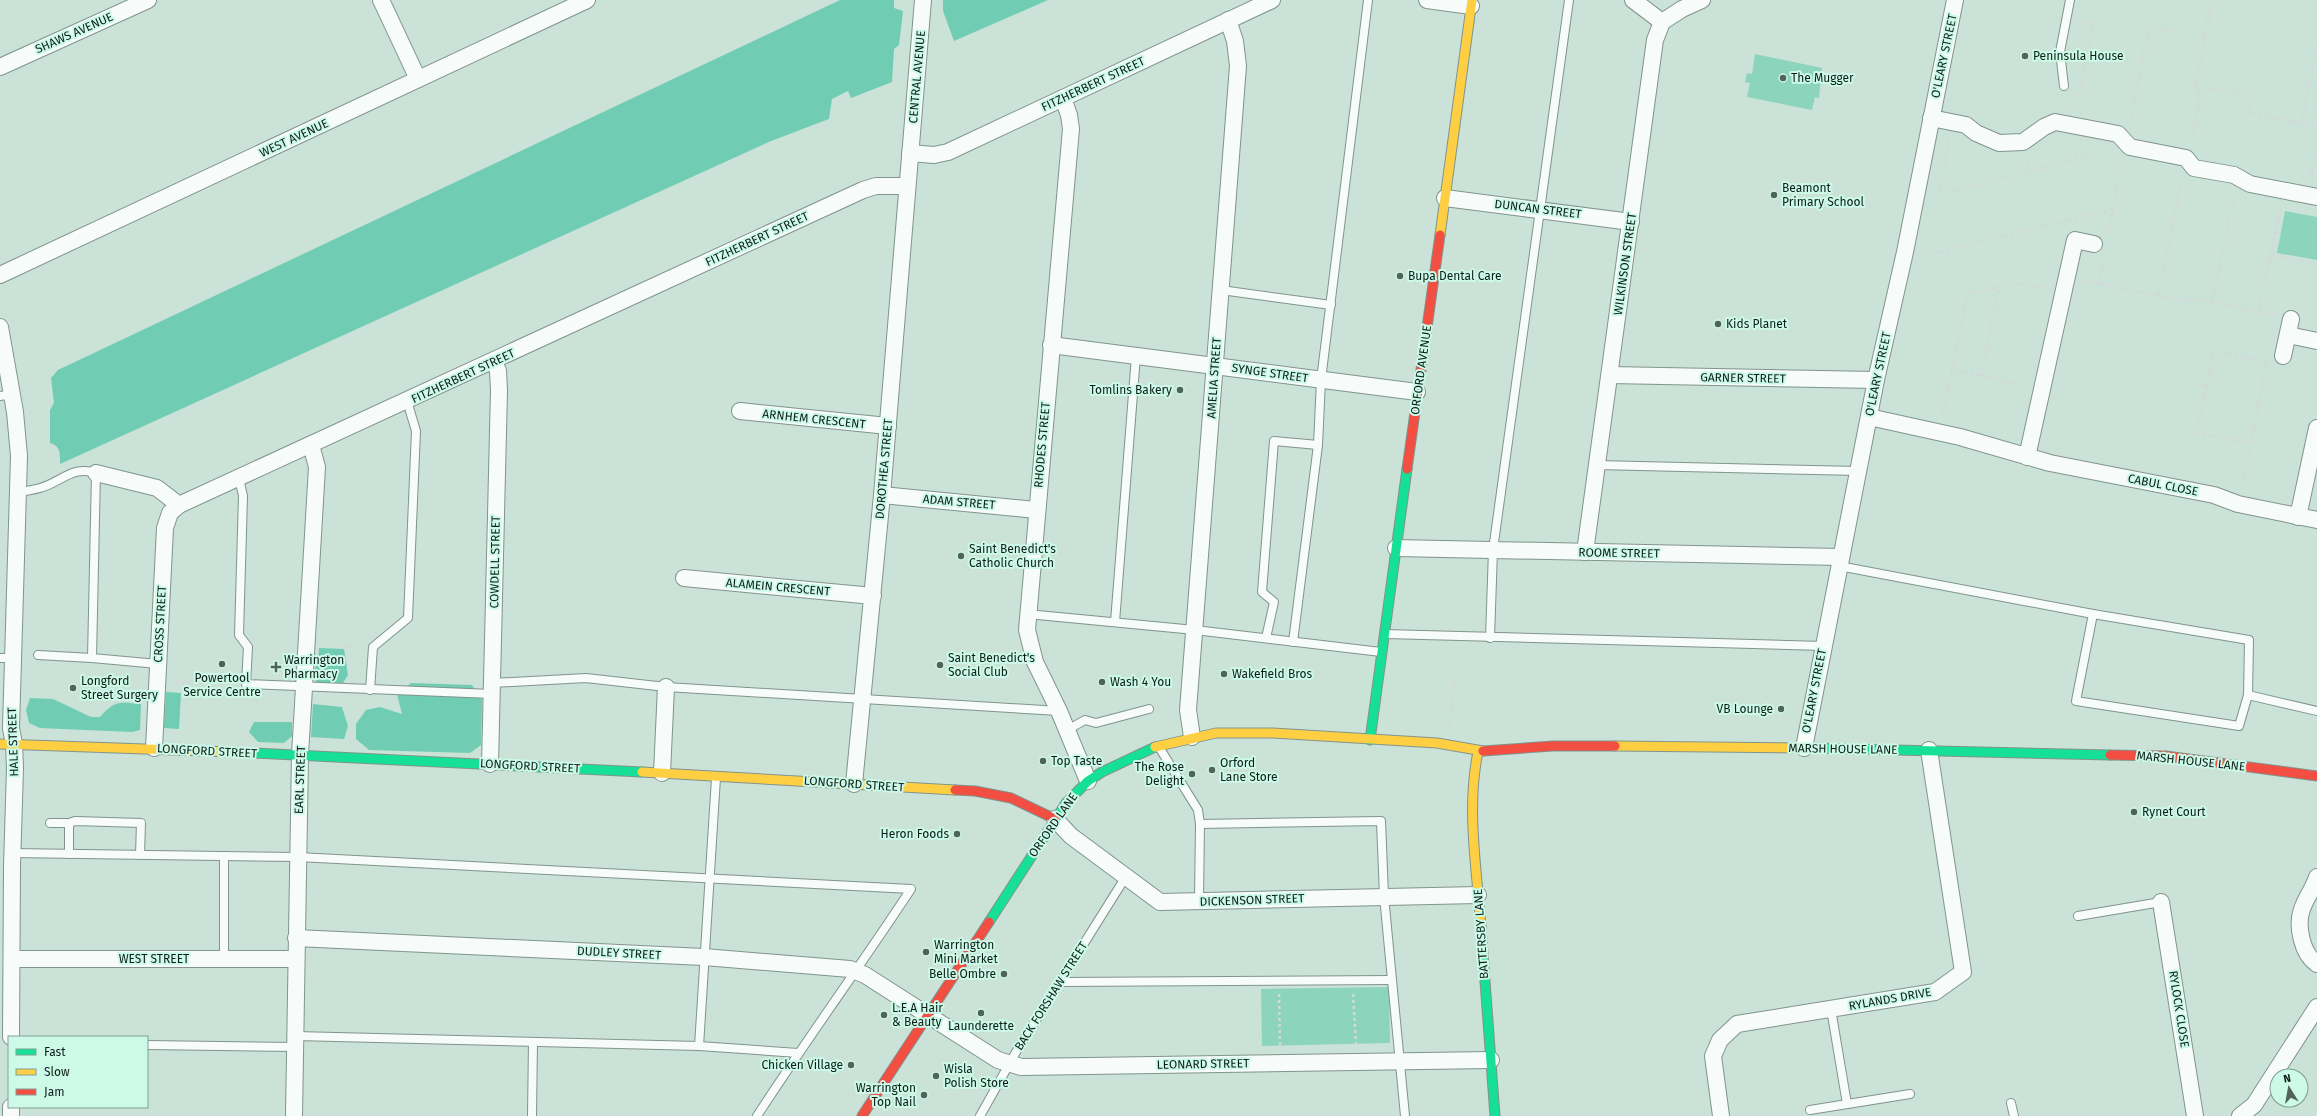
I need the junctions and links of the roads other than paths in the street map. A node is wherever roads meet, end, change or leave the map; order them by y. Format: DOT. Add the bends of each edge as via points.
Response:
graph roads {
  1 [pos="148,0"];
  2 [pos="381,0"];
  3 [pos="587,0"];
  4 [pos="923,0"];
  5 [pos="1272,0"];
  6 [pos="1368,0"];
  7 [pos="1427,0"];
  8 [pos="1569,0"];
  9 [pos="1633,0"];
  10 [pos="1702,0"];
  11 [pos="1955,0"];
  12 [pos="2070,0"];
  13 [pos="1471,3"];
  14 [pos="1228,20"];
  15 [pos="1662,22"];
  16 [pos="0,67"];
  17 [pos="418,79"];
  18 [pos="2064,86"];
  19 [pos="1063,98"];
  20 [pos="1931,118"];
  21 [pos="910,153"];
  22 [pos="906,186"];
  23 [pos="2312,196"];
  24 [pos="1445,198"];
  25 [pos="1540,209"];
  26 [pos="1631,222"];
  27 [pos="2094,244"];
  28 [pos="0,275"];
  29 [pos="1221,290"];
  30 [pos="1331,305"];
  31 [pos="2291,319"];
  32 [pos="0,328"];
  33 [pos="2288,336"];
  34 [pos="2317,342"];
  35 [pos="1051,345"];
  36 [pos="1136,356"];
  37 [pos="2283,356"];
  38 [pos="494,361"];
  39 [pos="1214,366"];
  40 [pos="1610,375"];
  41 [pos="1322,380"];
  42 [pos="1876,380"];
  43 [pos="1417,392"];
  44 [pos="6,395"];
  45 [pos="407,401"];
  46 [pos="740,411"];
  47 [pos="1869,417"];
  48 [pos="888,426"];
  49 [pos="2317,428"];
  50 [pos="311,445"];
  51 [pos="1318,446"];
  52 [pos="2027,457"];
  53 [pos="1596,465"];
  54 [pos="1859,471"];
  55 [pos="96,473"];
  56 [pos="239,478"];
  57 [pos="18,492"];
  58 [pos="882,495"];
  59 [pos="180,506"];
  60 [pos="1036,510"];
  61 [pos="2298,517"];
  62 [pos="2317,520"];
  63 [pos="1396,548"];
  64 [pos="1493,550"];
  65 [pos="1585,552"];
  66 [pos="1840,562"];
  67 [pos="684,578"];
  68 [pos="873,596"];
  69 [pos="1027,614"];
  70 [pos="2093,614"];
  71 [pos="1115,622"];
  72 [pos="1195,630"];
  73 [pos="1384,634"];
  74 [pos="1266,638"];
  75 [pos="1490,638"];
  76 [pos="1293,642"];
  77 [pos="1823,646"];
  78 [pos="1382,652"];
  79 [pos="38,655"];
  80 [pos="7,658"];
  81 [pos="92,658"];
  82 [pos="158,664"];
  83 [pos="304,686"];
  84 [pos="666,687"];
  85 [pos="492,688"];
  86 [pos="370,690"];
  87 [pos="2248,695"];
  88 [pos="860,700"];
  89 [pos="1148,709"];
  90 [pos="1059,711"];
  91 [pos="2317,711"];
  92 [pos="1067,730"];
  93 [pos="1192,737"];
  94 [pos="1370,740"];
  95 [pos="7,744"];
  96 [pos="1158,746"];
  97 [pos="154,748"];
  98 [pos="1804,748"];
  99 [pos="1929,750"];
  100 [pos="1478,752"];
  101 [pos="300,755"];
  102 [pos="490,764"];
  103 [pos="662,773"];
  104 [pos="716,775"];
  105 [pos="2317,776"];
  106 [pos="1088,781"];
  107 [pos="854,784"];
  108 [pos="1055,819"];
  109 [pos="50,823"];
  110 [pos="69,823"];
  111 [pos="1200,824"];
  112 [pos="12,853"];
  113 [pos="69,854"];
  114 [pos="140,855"];
  115 [pos="224,856"];
  116 [pos="298,857"];
  117 [pos="2317,877"];
  118 [pos="709,878"];
  119 [pos="1125,878"];
  120 [pos="1478,895"];
  121 [pos="1384,896"];
  122 [pos="1199,901"];
  123 [pos="2161,902"];
  124 [pos="2078,916"];
  125 [pos="296,938"];
  126 [pos="704,957"];
  127 [pos="12,958"];
  128 [pos="224,959"];
  129 [pos="296,959"];
  130 [pos="2317,964"];
  131 [pos="858,971"];
  132 [pos="1391,980"];
  133 [pos="1060,982"];
  134 [pos="2317,1007"];
  135 [pos="1831,1009"];
  136 [pos="929,1015"];
  137 [pos="11,1036"];
  138 [pos="295,1042"];
  139 [pos="533,1042"];
  140 [pos="148,1045"];
  141 [pos="700,1046"];
  142 [pos="798,1053"];
  143 [pos="1491,1060"];
  144 [pos="1401,1061"];
  145 [pos="1008,1065"];
  146 [pos="1910,1094"];
  147 [pos="2011,1103"];
  148 [pos="1847,1104"];
  149 [pos="1810,1110"];
  150 [pos="294,1116"];
  151 [pos="532,1116"];
  152 [pos="757,1116"];
  153 [pos="862,1116"];
  154 [pos="980,1116"];
  155 [pos="1405,1116"];
  156 [pos="1495,1116"];
  157 [pos="1721,1116"];
  158 [pos="2014,1116"];
  159 [pos="2195,1116"];
  160 [pos="2240,1116"];
  1 -- 16 [label="street, SHAWS AVENUE"];
  2 -- 17 [label="street"];
  3 -- 17 [label="street, WEST AVENUE"];
  4 -- 21 [label="street, CENTRAL AVENUE"];
  5 -- 14 [label="street, FITZHERBERT STREET"];
  6 -- 30 [label="lane"];
  7 -- 13 [label="street"];
  8 -- 25 [label="lane"];
  9 -- 15 [label="street"];
  10 -- 15 [label="street"];
  11 -- 20 [label="street, O'LEARY STREET"];
  12 -- 18 [label="lane" via="2060,52"];
  13 -- 24 [label="street, ORFORD AVENUE"];
  14 -- 19 [label="street, FITZHERBERT STREET"];
  14 -- 29 [label="street, AMELIA STREET" via="1235,40 1238,66"];
  15 -- 26 [label="street, WILKINSON STREET" via="1655,40"];
  17 -- 28 [label="street, WEST AVENUE"];
  19 -- 21 [label="street, FITZHERBERT STREET" via="948,152"];
  19 -- 35 [label="street, RHODES STREET" via="1069,114 1070,129"];
  20 -- 23 [label="street" via="1966,125 1988,140 2012,144 2023,142 2055,122 2118,134 2130,148 2186,158 2194,168 2238,177 2250,184"];
  20 -- 42 [label="street, O'LEARY STREET" via="1905,252"];
  21 -- 22 [label="street, DOROTHEA STREET"];
  22 -- 38 [label="street, FITZHERBERT STREET" via="883,185 863,190"];
  22 -- 48 [label="street, DOROTHEA STREET"];
  24 -- 25 [label="street, DUNCAN STREET"];
  24 -- 43 [label="street, ORFORD AVENUE"];
  25 -- 26 [label="street, DUNCAN STREET"];
  25 -- 64 [label="lane"];
  26 -- 40 [label="street, WILKINSON STREET"];
  27 -- 52 [label="street" via="2075,240"];
  29 -- 30 [label="lane"];
  29 -- 39 [label="street, AMELIA STREET"];
  30 -- 41 [label="lane"];
  31 -- 33 [label="street"];
  32 -- 44 [label="street, HALE STREET"];
  33 -- 34 [label="street"];
  33 -- 37 [label="street"];
  35 -- 36 [label="street, SYNGE STREET"];
  35 -- 60 [label="street, RHODES STREET"];
  36 -- 39 [label="street, SYNGE STREET"];
  36 -- 71 [label="lane"];
  38 -- 45 [label="street, FITZHERBERT STREET"];
  38 -- 85 [label="street, COWDELL STREET" via="498,371 499,390"];
  39 -- 41 [label="street, SYNGE STREET"];
  39 -- 72 [label="street, AMELIA STREET"];
  40 -- 42 [label="street, GARNER STREET"];
  40 -- 53 [label="street, WILKINSON STREET"];
  41 -- 43 [label="street, SYNGE STREET"];
  41 -- 51 [label="lane"];
  42 -- 47 [label="street, O'LEARY STREET"];
  43 -- 63 [label="street, ORFORD AVENUE"];
  44 -- 57 [label="street, HALE STREET" via="17,424"];
  45 -- 50 [label="street, FITZHERBERT STREET"];
  45 -- 86 [label="lane" via="416,430 408,618 373,647"];
  46 -- 48 [label="street, ARNHEM CRESCENT"];
  47 -- 52 [label="street, CABUL CLOSE" via="1939,432"];
  47 -- 54 [label="street, O'LEARY STREET"];
  48 -- 58 [label="street, DOROTHEA STREET"];
  49 -- 61 [label="street"];
  50 -- 56 [label="street, FITZHERBERT STREET"];
  50 -- 83 [label="street, EARL STREET" via="317,467"];
  51 -- 74 [label="lane" via="1274,441 1262,592 1274,602"];
  51 -- 76 [label="lane"];
  52 -- 61 [label="street, CABUL CLOSE" via="2214,495 2238,504"];
  53 -- 54 [label="lane"];
  53 -- 65 [label="street, WILKINSON STREET"];
  54 -- 66 [label="street, O'LEARY STREET"];
  55 -- 57 [label="lane" via="77,470 41,488"];
  55 -- 59 [label="street" via="157,488"];
  55 -- 81 [label="lane"];
  56 -- 59 [label="street, FITZHERBERT STREET"];
  56 -- 83 [label="lane" via="243,496 239,635 248,647 246,684"];
  57 -- 80 [label="street, HALE STREET"];
  58 -- 60 [label="street, ADAM STREET"];
  58 -- 68 [label="street, DOROTHEA STREET"];
  59 -- 82 [label="street, CROSS STREET" via="170,513 165,528"];
  60 -- 69 [label="street, RHODES STREET"];
  61 -- 62 [label="street, CABUL CLOSE"];
  63 -- 64 [label="street, ROOME STREET"];
  63 -- 73 [label="street, ORFORD AVENUE"];
  64 -- 65 [label="street, ROOME STREET"];
  64 -- 75 [label="lane"];
  65 -- 66 [label="street, ROOME STREET"];
  66 -- 70 [label="lane"];
  66 -- 77 [label="street, O'LEARY STREET"];
  67 -- 68 [label="street, ALAMEIN CRESCENT"];
  68 -- 88 [label="street, DOROTHEA STREET"];
  69 -- 71 [label="lane"];
  69 -- 90 [label="street, RHODES STREET" via="1029,645"];
  70 -- 87 [label="lane" via="2249,640"];
  70 -- 87 [label="lane" via="2076,701 2239,726"];
  71 -- 72 [label="lane"];
  72 -- 74 [label="lane"];
  72 -- 93 [label="street, AMELIA STREET" via="1188,710"];
  73 -- 75 [label="lane"];
  73 -- 78 [label="street, ORFORD AVENUE"];
  74 -- 76 [label="lane"];
  75 -- 77 [label="lane"];
  76 -- 78 [label="lane"];
  77 -- 98 [label="street, O'LEARY STREET"];
  78 -- 94 [label="street, ORFORD AVENUE"];
  79 -- 81 [label="lane"];
  80 -- 95 [label="street, HALE STREET" via="11,728"];
  81 -- 82 [label="lane"];
  82 -- 97 [label="street, CROSS STREET"];
  83 -- 86 [label="lane"];
  83 -- 101 [label="street, EARL STREET"];
  84 -- 85 [label="lane" via="586,678"];
  84 -- 88 [label="lane"];
  84 -- 103 [label="street"];
  85 -- 86 [label="lane"];
  85 -- 102 [label="street, COWDELL STREET"];
  87 -- 91 [label="lane"];
  88 -- 90 [label="lane"];
  88 -- 107 [label="street, DOROTHEA STREET"];
  89 -- 92 [label="lane" via="1096,723 1085,720"];
  90 -- 92 [label="street, RHODES STREET"];
  92 -- 106 [label="street, RHODES STREET"];
  93 -- 94 [label="street, ORFORD LANE" via="1246,732"];
  93 -- 96 [label="street, ORFORD LANE"];
  94 -- 100 [label="street, MARSH HOUSE LANE" via="1438,743"];
  95 -- 97 [label="street, LONGFORD STREET"];
  95 -- 112 [label="street, HALE STREET"];
  96 -- 106 [label="street, ORFORD LANE" via="1119,763"];
  96 -- 111 [label="lane" via="1198,810"];
  97 -- 101 [label="street, LONGFORD STREET"];
  98 -- 99 [label="street, MARSH HOUSE LANE"];
  98 -- 100 [label="street, MARSH HOUSE LANE" via="1553,746"];
  99 -- 105 [label="street, MARSH HOUSE LANE" via="2166,756"];
  99 -- 135 [label="street, RYLANDS DRIVE" via="1963,972 1935,992"];
  100 -- 120 [label="street, BATTERSBY LANE" via="1474,771 1473,816"];
  101 -- 102 [label="street, LONGFORD STREET"];
  101 -- 116 [label="street, EARL STREET"];
  102 -- 103 [label="street, LONGFORD STREET"];
  103 -- 104 [label="street, LONGFORD STREET"];
  104 -- 107 [label="street, LONGFORD STREET"];
  104 -- 118 [label="lane"];
  106 -- 108 [label="street, ORFORD LANE" via="1066,803"];
  107 -- 108 [label="street, LONGFORD STREET" via="993,794 1025,803"];
  108 -- 119 [label="street, DICKENSON STREET" via="1071,836"];
  108 -- 136 [label="street, ORFORD LANE"];
  109 -- 110 [label="lane"];
  110 -- 113 [label="lane"];
  110 -- 114 [label="lane" via="75,820 141,823"];
  111 -- 121 [label="lane" via="1381,821"];
  111 -- 122 [label="lane"];
  112 -- 113 [label="lane"];
  112 -- 127 [label="street, HALE STREET"];
  113 -- 114 [label="lane"];
  114 -- 115 [label="lane"];
  115 -- 116 [label="lane"];
  115 -- 128 [label="lane"];
  116 -- 118 [label="lane"];
  116 -- 125 [label="street, EARL STREET"];
  117 -- 130 [label="street" via="2302,909 2300,928 2305,949"];
  118 -- 126 [label="lane"];
  118 -- 131 [label="lane" via="911,889"];
  119 -- 122 [label="street, DICKENSON STREET" via="1160,902"];
  119 -- 133 [label="lane, BACK FORSHAW STREET"];
  120 -- 121 [label="street, DICKENSON STREET"];
  120 -- 143 [label="street, BATTERSBY LANE"];
  121 -- 122 [label="street, DICKENSON STREET"];
  121 -- 132 [label="lane"];
  123 -- 124 [label="lane"];
  123 -- 159 [label="street, RYLOCK CLOSE"];
  125 -- 126 [label="street, DUDLEY STREET"];
  125 -- 129 [label="street, EARL STREET"];
  126 -- 131 [label="street, DUDLEY STREET"];
  126 -- 141 [label="lane"];
  127 -- 128 [label="street, WEST STREET"];
  127 -- 137 [label="street, HALE STREET"];
  128 -- 129 [label="street, WEST STREET"];
  129 -- 138 [label="street, EARL STREET"];
  131 -- 136 [label="street, DUDLEY STREET"];
  131 -- 142 [label="lane"];
  132 -- 133 [label="lane"];
  132 -- 144 [label="lane"];
  133 -- 145 [label="lane, BACK FORSHAW STREET"];
  134 -- 160 [label="street" via="2254,1105"];
  135 -- 148 [label="lane"];
  135 -- 157 [label="street, RYLANDS DRIVE" via="1737,1024 1720,1040 1713,1056"];
  136 -- 145 [label="street, LEONARD STREET"];
  136 -- 153 [label="street, ORFORD LANE"];
  138 -- 139 [label="lane"];
  138 -- 140 [label="lane"];
  138 -- 150 [label="street, EARL STREET"];
  139 -- 141 [label="lane"];
  139 -- 151 [label="lane"];
  141 -- 142 [label="lane"];
  142 -- 152 [label="lane"];
  143 -- 144 [label="street, LEONARD STREET"];
  143 -- 156 [label="street, BATTERSBY LANE"];
  144 -- 145 [label="street, LEONARD STREET"];
  144 -- 155 [label="lane"];
  145 -- 154 [label="lane, BACK FORSHAW STREET"];
  146 -- 148 [label="lane"];
  147 -- 158 [label="lane"];
  148 -- 149 [label="lane"];
}
